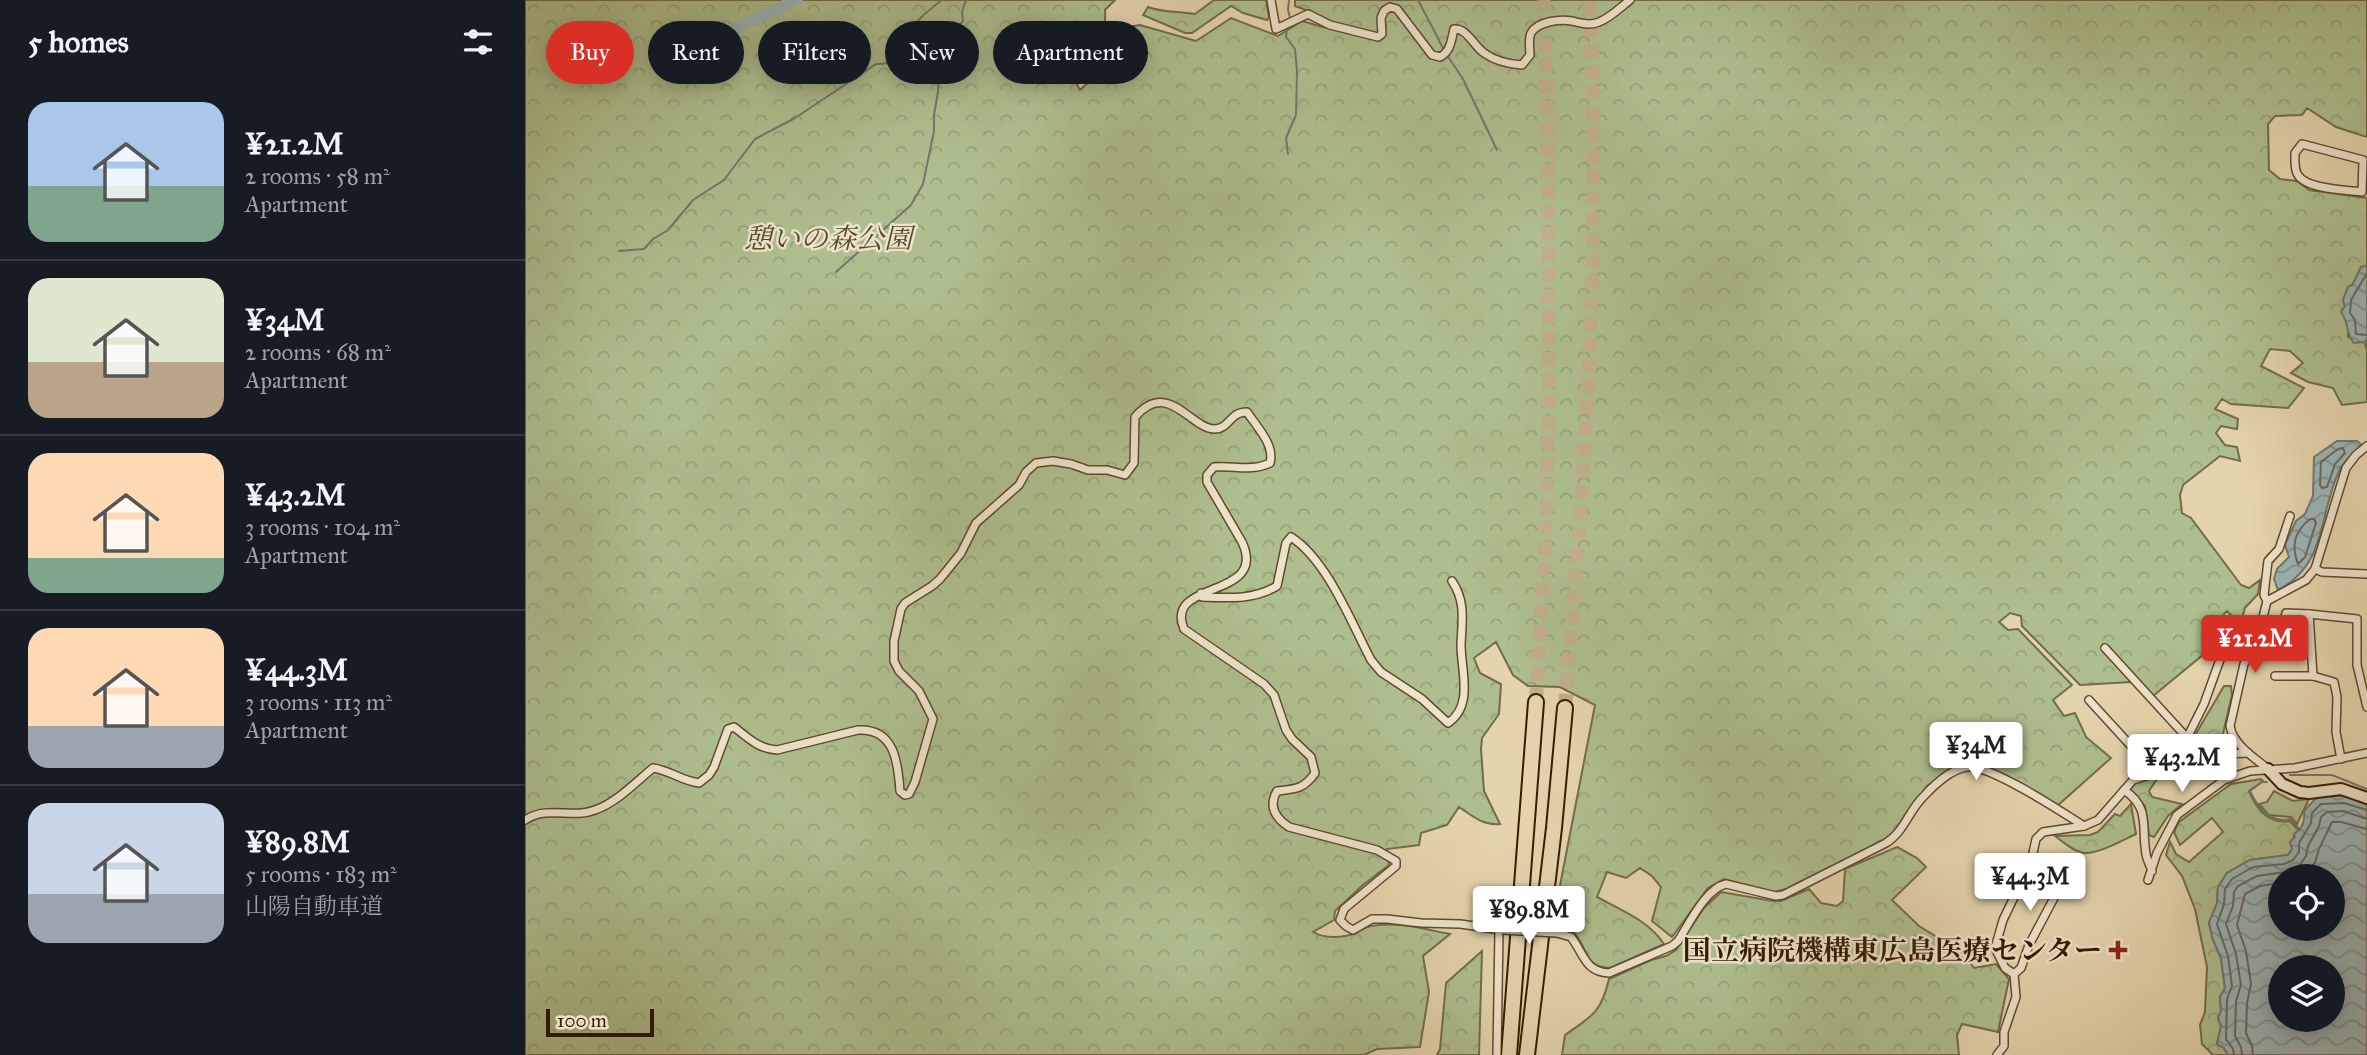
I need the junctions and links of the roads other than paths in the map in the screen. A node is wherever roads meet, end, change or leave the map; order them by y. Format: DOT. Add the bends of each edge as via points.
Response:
graph roads {
  1 [pos="1271,0"];
  2 [pos="1630,0"];
  3 [pos="2364,192"];
  4 [pos="2367,447"];
  5 [pos="2290,516"];
  6 [pos="2315,569"];
  7 [pos="2367,574"];
  8 [pos="1452,581"];
  9 [pos="1201,593"];
  10 [pos="2267,601"];
  11 [pos="2309,614"];
  12 [pos="2230,637"];
  13 [pos="2279,637"];
  14 [pos="2105,649"];
  15 [pos="2275,676"];
  16 [pos="2313,676"];
  17 [pos="2089,700"];
  18 [pos="1536,702"];
  19 [pos="2367,707"];
  20 [pos="1565,708"];
  21 [pos="2190,741"];
  22 [pos="2248,753"];
  23 [pos="2367,753"];
  24 [pos="2206,755"];
  25 [pos="2341,759"];
  26 [pos="2176,765"];
  27 [pos="2268,769"];
  28 [pos="2153,773"];
  29 [pos="2124,790"];
  30 [pos="2367,798"];
  31 [pos="525,820"];
  32 [pos="2084,826"];
  33 [pos="2031,862"];
  34 [pos="2153,871"];
  35 [pos="2148,880"];
  36 [pos="1500,930"];
  37 [pos="2014,974"];
  38 [pos="1497,1055"];
  39 [pos="1509,1055"];
  40 [pos="1527,1055"];
  41 [pos="1997,1055"];
  1 -- 2 [label="street" via="1276,29 1308,14 1330,25 1378,37 1381,18 1390,7 1397,9 1432,55 1446,54 1458,28 1497,61 1522,65 1530,55 1531,33 1537,27 1563,20 1600,22"];
  3 -- 3 [label="street" via="2363,160 2302,144 2298,148 2296,174 2300,178 2326,188"];
  4 -- 6 [label="street" via="2346,468"];
  5 -- 10 [label="street" via="2279,549 2268,561"];
  6 -- 7 [label="street"];
  6 -- 10 [label="street" via="2297,586"];
  8 -- 9 [label="street" via="1460,593 1465,676 1461,708 1448,723 1381,672 1323,569 1291,537 1277,586 1269,591 1232,598 1202,597"];
  9 -- 31 [label="street" via="1241,576 1247,566 1247,552 1207,475 1214,467 1263,466 1270,463 1272,454 1247,412 1239,412 1225,426 1210,429 1178,408 1158,404 1135,416 1134,463 1125,475 1053,461 1036,463 1019,485 976,523 961,553 940,579 901,609 894,660 919,691 933,719 909,794 900,791 898,763 891,749 883,736 871,729 777,750 758,746 734,727 728,729 709,775 699,783 653,768 594,811 547,811"];
  9 -- 36 [label="street" via="1181,612 1184,629 1264,684 1274,695 1292,740 1311,757 1315,772 1308,784 1277,791 1273,798 1279,821 1377,850 1396,861 1396,866 1350,902 1340,920 1353,930 1372,919"];
  10 -- 22 [label="street" via="2257,640 2244,664 2230,726"];
  11 -- 13 [label="street" via="2286,613"];
  11 -- 16 [label="street"];
  11 -- 19 [label="street" via="2357,619 2357,665"];
  12 -- 21 [label="street" via="2231,645 2223,654"];
  14 -- 21 [label="street"];
  15 -- 16 [label="street"];
  16 -- 25 [label="street" via="2334,682"];
  17 -- 28 [label="street"];
  18 -- 39 [label="highway"];
  20 -- 40 [label="highway"];
  21 -- 24 [label="street"];
  21 -- 26 [label="street"];
  22 -- 24 [label="street"];
  22 -- 27 [label="street"];
  23 -- 25 [label="street"];
  24 -- 26 [label="street"];
  25 -- 27 [label="street"];
  26 -- 28 [label="street"];
  27 -- 30 [label="street" via="2282,784 2300,792 2341,789"];
  27 -- 34 [label="street" via="2231,776 2177,815"];
  28 -- 29 [label="street" via="2133,780"];
  29 -- 32 [label="street" via="2098,820"];
  29 -- 34 [label="street" via="2143,813 2146,855"];
  32 -- 33 [label="street" via="2043,832 2036,839"];
  32 -- 36 [label="street, bridge" via="2030,793 1982,769 1966,767 1926,794 1898,836 1887,844 1783,895 1720,885 1709,893 1672,946 1609,973 1589,967 1571,937"];
  33 -- 37 [label="street" via="1995,948 2005,968"];
  33 -- 37 [label="street" via="2059,872 2064,879"];
  34 -- 35 [label="street"];
  36 -- 38 [label="street"];
  37 -- 41 [label="street" via="2016,998 2004,1031 2004,1046"];
}
